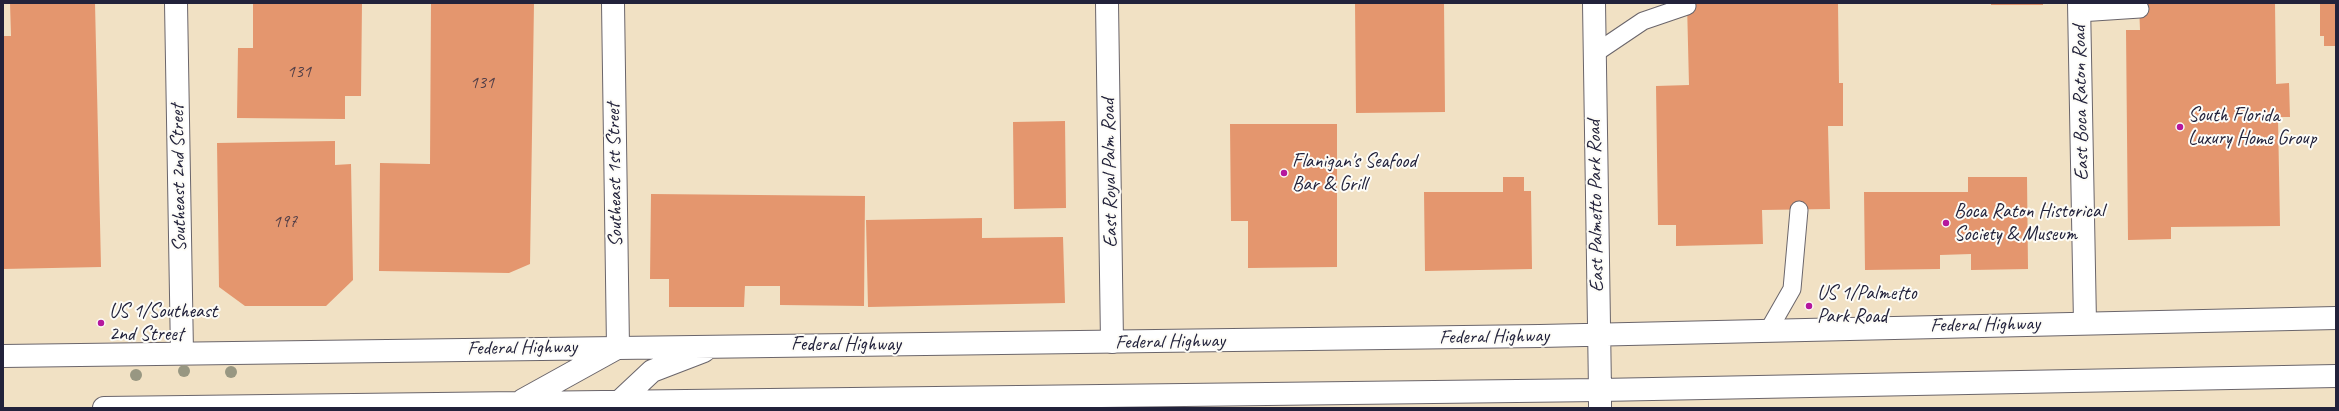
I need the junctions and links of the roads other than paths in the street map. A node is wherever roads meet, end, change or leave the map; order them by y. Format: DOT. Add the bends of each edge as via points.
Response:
graph roads {
  1 [pos="176,3"];
  2 [pos="613,3"];
  3 [pos="1107,3"];
  4 [pos="1594,3"];
  5 [pos="1687,6"];
  6 [pos="2079,8"];
  7 [pos="2140,9"];
  8 [pos="1594,54"];
  9 [pos="1798,210"];
  10 [pos="2336,318"];
  11 [pos="2085,323"];
  12 [pos="1768,331"];
  13 [pos="1598,335"];
  14 [pos="1112,342"];
  15 [pos="718,346"];
  16 [pos="618,347"];
  17 [pos="182,353"];
  18 [pos="3,356"];
  19 [pos="2336,376"];
  20 [pos="1600,399"];
  21 [pos="520,402"];
  22 [pos="1108,402"];
  23 [pos="620,404"];
  24 [pos="176,407"];
  25 [pos="104,408"];
  1 -- 17 [label="main road, Southeast 2nd Street"];
  2 -- 16 [label="main road, Southeast 1st Street"];
  3 -- 14 [label="main road, East Royal Palm Road"];
  4 -- 8 [label="main road, East Palmetto Park Road"];
  5 -- 8 [label="lane" via="1643,21"];
  6 -- 7 [label="lane"];
  6 -- 11 [label="main road, East Boca Raton Road"];
  8 -- 13 [label="main road, East Palmetto Park Road"];
  9 -- 12 [label="lane" via="1792,289"];
  10 -- 11 [label="main road, Federal Highway"];
  11 -- 12 [label="main road, Federal Highway"];
  12 -- 13 [label="main road, Federal Highway"];
  13 -- 14 [label="main road, Federal Highway"];
  13 -- 20 [label="main road, East Palmetto Park Road"];
  14 -- 15 [label="main road, Federal Highway"];
  15 -- 16 [label="main road, Federal Highway"];
  15 -- 23 [label="main road" via="652,370"];
  16 -- 17 [label="main road, Federal Highway"];
  16 -- 21 [label="main road"];
  17 -- 18 [label="main road, Federal Highway"];
  19 -- 20 [label="main road"];
  20 -- 22 [label="main road"];
  21 -- 23 [label="main road"];
  21 -- 24 [label="main road"];
  22 -- 23 [label="main road"];
  24 -- 25 [label="main road"];
}
